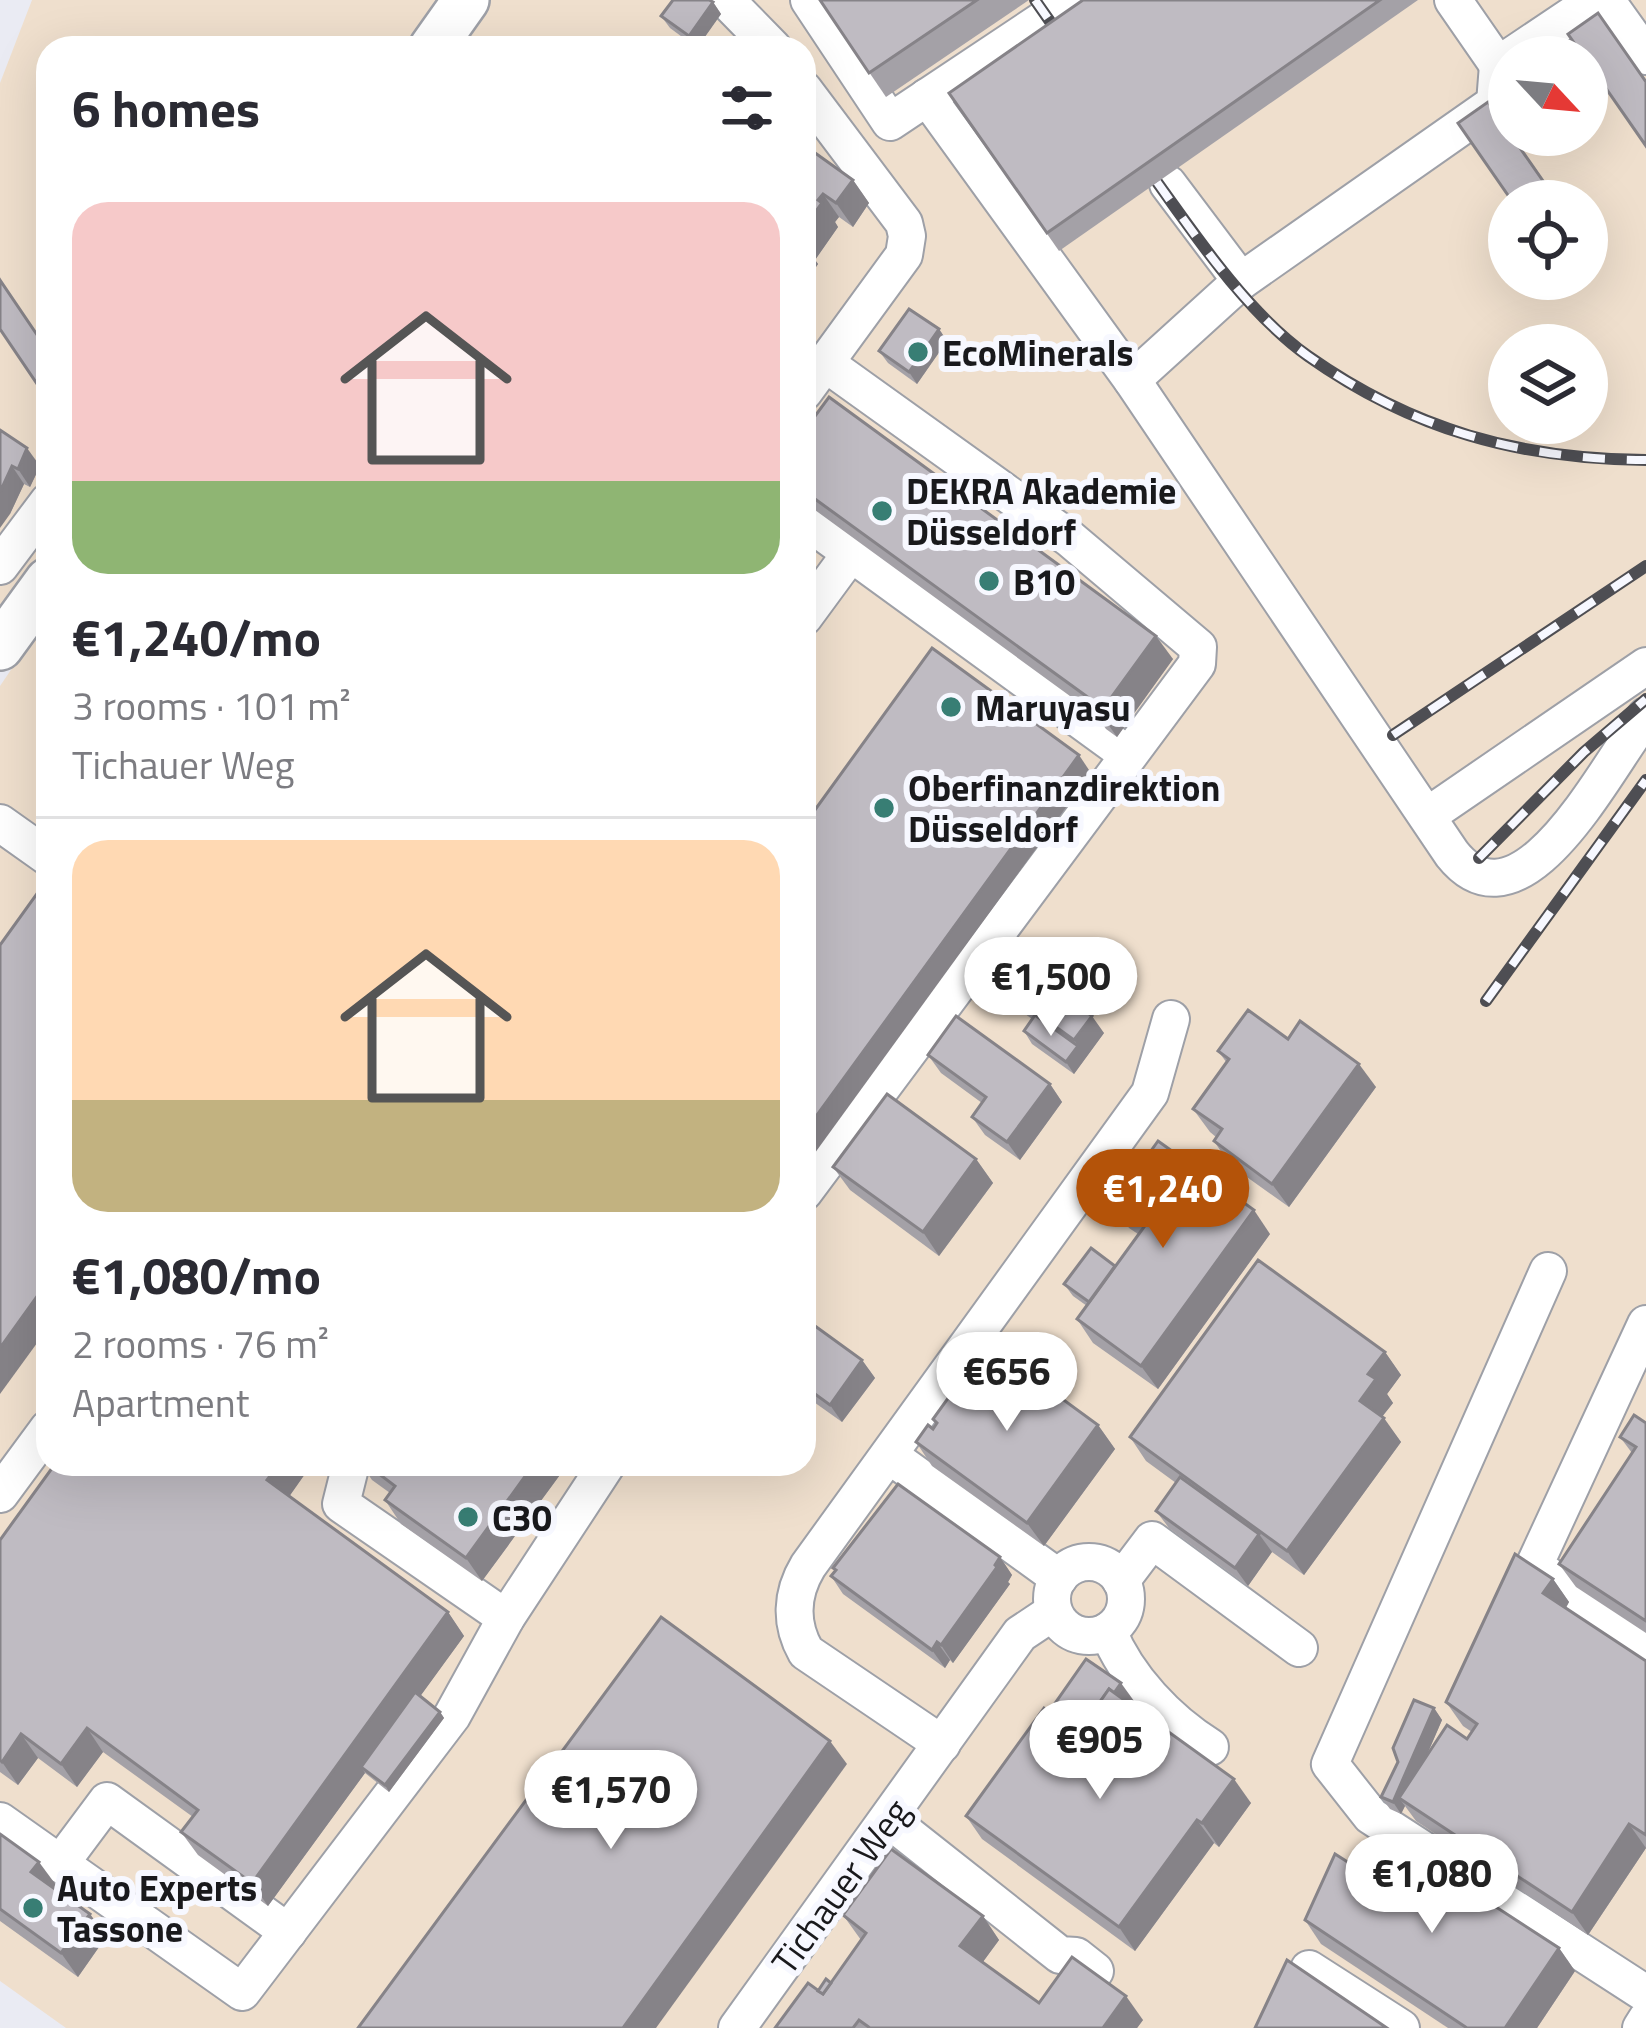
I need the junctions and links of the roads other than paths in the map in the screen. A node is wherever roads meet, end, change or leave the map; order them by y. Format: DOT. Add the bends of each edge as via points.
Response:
graph roads {
  1 [pos="466,0"];
  2 [pos="726,0"];
  3 [pos="808,0"];
  4 [pos="1073,0"];
  5 [pos="1453,0"];
  6 [pos="1595,0"];
  7 [pos="1606,0"];
  8 [pos="440,36"];
  9 [pos="761,36"];
  10 [pos="1542,36"];
  11 [pos="1488,40"];
  12 [pos="1646,56"];
  13 [pos="927,97"];
  14 [pos="816,106"];
  15 [pos="1488,108"];
  16 [pos="1168,184"];
  17 [pos="1241,280"];
  18 [pos="816,375"];
  19 [pos="816,379"];
  20 [pos="1132,380"];
  21 [pos="36,518"];
  22 [pos="816,528"];
  23 [pos="851,553"];
  24 [pos="0,566"];
  25 [pos="816,601"];
  26 [pos="1646,666"];
  27 [pos="1646,716"];
  28 [pos="1127,754"];
  29 [pos="1427,816"];
  30 [pos="3,832"];
  31 [pos="36,850"];
  32 [pos="1171,1019"];
  33 [pos="816,1176"];
  34 [pos="1548,1271"];
  35 [pos="1646,1324"];
  36 [pos="36,1445"];
  37 [pos="889,1455"];
  38 [pos="345,1476"];
  39 [pos="600,1476"];
  40 [pos="0,1494"];
  41 [pos="1121,1581"];
  42 [pos="1056,1595"];
  43 [pos="506,1618"];
  44 [pos="1108,1631"];
  45 [pos="1646,1640"];
  46 [pos="1299,1648"];
  47 [pos="942,1744"];
  48 [pos="1210,1747"];
  49 [pos="888,1820"];
  50 [pos="0,1821"];
  51 [pos="60,1864"];
  52 [pos="288,1933"];
  53 [pos="1310,1969"];
  54 [pos="1095,1971"];
  55 [pos="1646,1994"];
  56 [pos="1646,2020"];
  57 [pos="737,2028"];
  58 [pos="1401,2028"];
  59 [pos="1641,2028"];
  1 -- 8 [label="main road"];
  2 -- 9 [label="street"];
  3 -- 13 [label="street" via="890,122"];
  4 -- 13 [label="street"];
  5 -- 11 [label="street"];
  6 -- 10 [label="street"];
  7 -- 12 [label="street"];
  13 -- 20 [label="street"];
  14 -- 18 [label="street" via="907,236 904,255"];
  15 -- 17 [label="street"];
  16 -- 17 [label="street"];
  17 -- 20 [label="street"];
  19 -- 28 [label="street" via="1024,503 1198,646 1197,664"];
  20 -- 29 [label="street"];
  21 -- 24 [label="street"];
  22 -- 23 [label="street"];
  23 -- 25 [label="street"];
  23 -- 28 [label="street" via="945,639"];
  26 -- 29 [label="street"];
  27 -- 29 [label="street" via="1564,832 1510,877 1469,872"];
  28 -- 33 [label="street"];
  30 -- 31 [label="street"];
  32 -- 37 [label="street" via="1150,1093"];
  34 -- 55 [label="street" via="1330,1764 1371,1816"];
  35 -- 45 [label="street" via="1534,1566"];
  36 -- 40 [label="street"];
  37 -- 42 [label="street"];
  37 -- 47 [label="street" via="801,1579 797,1637 806,1652"];
  38 -- 43 [label="street" via="341,1504"];
  39 -- 43 [label="street"];
  41 -- 42 [label="street" via="1086,1562 1071,1567"];
  41 -- 44 [label="street" via="1125,1604"];
  41 -- 46 [label="street" via="1152,1540"];
  42 -- 44 [label="street" via="1063,1626 1092,1636"];
  42 -- 47 [label="street, Tichauer Weg"];
  43 -- 52 [label="street" via="452,1716"];
  44 -- 48 [label="street" via="1118,1657 1181,1729"];
  47 -- 49 [label="street, Tichauer Weg"];
  49 -- 54 [label="street" via="1060,1955"];
  49 -- 57 [label="street, Tichauer Weg"];
  50 -- 51 [label="street"];
  51 -- 52 [label="street" via="242,1993"];
  51 -- 52 [label="street" via="107,1801"];
  53 -- 58 [label="street"];
  56 -- 59 [label="street"];
}
